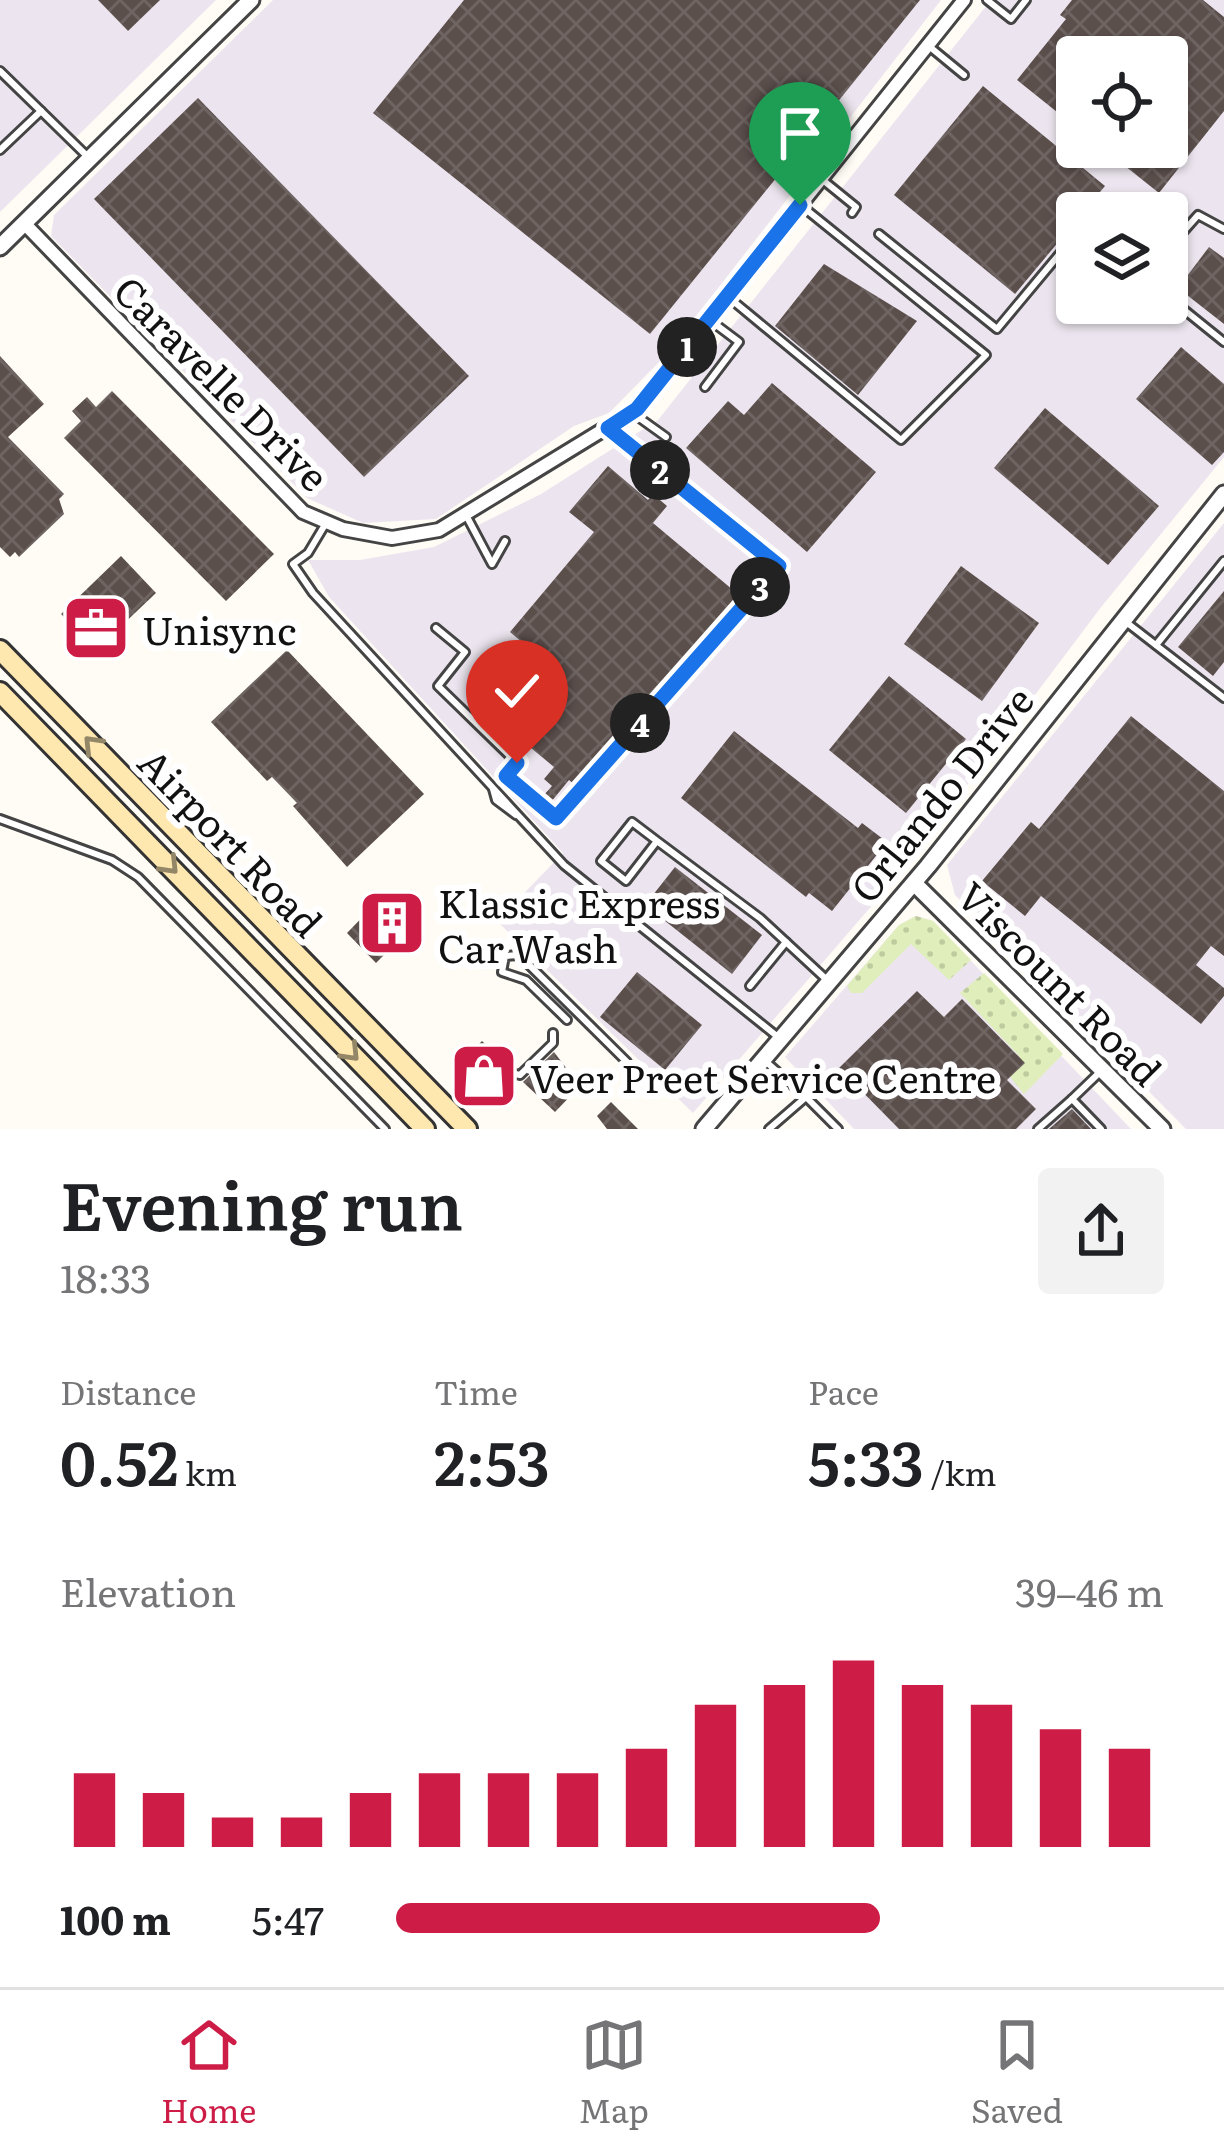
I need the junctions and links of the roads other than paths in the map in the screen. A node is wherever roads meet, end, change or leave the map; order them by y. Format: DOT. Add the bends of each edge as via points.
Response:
graph roads {
  1 [pos="251,0"];
  2 [pos="964,0"];
  3 [pos="987,0"];
  4 [pos="1026,0"];
  5 [pos="928,46"];
  6 [pos="0,71"];
  7 [pos="964,74"];
  8 [pos="41,111"];
  9 [pos="0,150"];
  10 [pos="90,158"];
  11 [pos="821,179"];
  12 [pos="800,205"];
  13 [pos="852,213"];
  14 [pos="1188,220"];
  15 [pos="24,223"];
  16 [pos="1224,229"];
  17 [pos="879,234"];
  18 [pos="0,247"];
  19 [pos="1056,258"];
  20 [pos="727,296"];
  21 [pos="1188,313"];
  22 [pos="709,319"];
  23 [pos="1224,342"];
  24 [pos="704,387"];
  25 [pos="632,412"];
  26 [pos="608,428"];
  27 [pos="666,437"];
  28 [pos="1224,494"];
  29 [pos="466,514"];
  30 [pos="327,522"];
  31 [pos="505,541"];
  32 [pos="1224,561"];
  33 [pos="1124,620"];
  34 [pos="436,628"];
  35 [pos="1156,645"];
  36 [pos="0,650"];
  37 [pos="0,692"];
  38 [pos="1224,698"];
  39 [pos="0,818"];
  40 [pos="657,841"];
  41 [pos="914,883"];
  42 [pos="786,942"];
  43 [pos="827,980"];
  44 [pos="750,986"];
  45 [pos="336,995"];
  46 [pos="315,1016"];
  47 [pos="567,1020"];
  48 [pos="553,1034"];
  49 [pos="778,1037"];
  50 [pos="761,1058"];
  51 [pos="627,1062"];
  52 [pos="1104,1069"];
  53 [pos="409,1070"];
  54 [pos="511,1073"];
  55 [pos="388,1091"];
  56 [pos="806,1097"];
  57 [pos="1072,1099"];
  58 [pos="707,1128"];
  59 [pos="385,1129"];
  60 [pos="425,1129"];
  61 [pos="467,1129"];
  62 [pos="770,1129"];
  63 [pos="838,1129"];
  64 [pos="1038,1129"];
  65 [pos="1101,1129"];
  66 [pos="1162,1129"];
  1 -- 10 [label="street"];
  2 -- 5 [label="street, Caravelle Drive"];
  3 -- 4 [label="lane" via="1011,19"];
  5 -- 7 [label="lane"];
  5 -- 11 [label="street, Caravelle Drive"];
  6 -- 8 [label="lane"];
  8 -- 9 [label="lane"];
  8 -- 10 [label="lane"];
  10 -- 15 [label="street"];
  11 -- 12 [label="street, Caravelle Drive"];
  11 -- 13 [label="lane" via="856,207"];
  12 -- 20 [label="street, Caravelle Drive"];
  12 -- 20 [label="lane" via="986,355 901,440"];
  14 -- 16 [label="lane" via="1198,215"];
  15 -- 18 [label="street"];
  15 -- 30 [label="street, Caravelle Drive" via="303,512"];
  17 -- 19 [label="lane" via="997,329"];
  20 -- 22 [label="street, Caravelle Drive"];
  21 -- 23 [label="lane"];
  22 -- 24 [label="lane" via="739,342"];
  22 -- 25 [label="street, Caravelle Drive"];
  25 -- 26 [label="street, Caravelle Drive"];
  25 -- 27 [label="lane"];
  26 -- 29 [label="street, Caravelle Drive"];
  26 -- 34 [label="lane" via="779,566 556,818 506,776 517,763 439,686 465,652"];
  28 -- 33 [label="street, Orlando Drive"];
  29 -- 30 [label="street, Caravelle Drive" via="439,530 392,538"];
  29 -- 31 [label="lane" via="492,564"];
  30 -- 49 [label="lane" via="293,564 324,606 564,865"];
  32 -- 35 [label="lane"];
  33 -- 35 [label="lane"];
  33 -- 41 [label="street, Orlando Drive"];
  35 -- 38 [label="lane"];
  45 -- 36 [label="main road, Airport Road, one-way"];
  37 -- 46 [label="main road, Airport Road, one-way"];
  39 -- 59 [label="lane" via="138,877"];
  40 -- 40 [label="lane" via="626,881 601,860 632,822"];
  40 -- 42 [label="lane"];
  41 -- 43 [label="street, Orlando Drive"];
  41 -- 52 [label="street, Viscount Road"];
  42 -- 43 [label="lane"];
  42 -- 44 [label="lane"];
  43 -- 49 [label="street, Orlando Drive"];
  45 -- 46 [label="main road"];
  45 -- 53 [label="main road, Airport Road"];
  46 -- 55 [label="main road, Airport Road, one-way"];
  47 -- 51 [label="lane" via="526,980 502,972 505,956 519,955"];
  48 -- 54 [label="lane" via="520,1075"];
  49 -- 50 [label="street, Orlando Drive"];
  50 -- 56 [label="lane"];
  50 -- 58 [label="street, Orlando Drive"];
  52 -- 57 [label="lane"];
  52 -- 66 [label="street, Viscount Road"];
  53 -- 55 [label="main road"];
  53 -- 61 [label="main road, Airport Road"];
  55 -- 60 [label="main road, Airport Road"];
  56 -- 62 [label="lane"];
  56 -- 63 [label="lane"];
  57 -- 64 [label="lane"];
  57 -- 65 [label="lane"];
}
